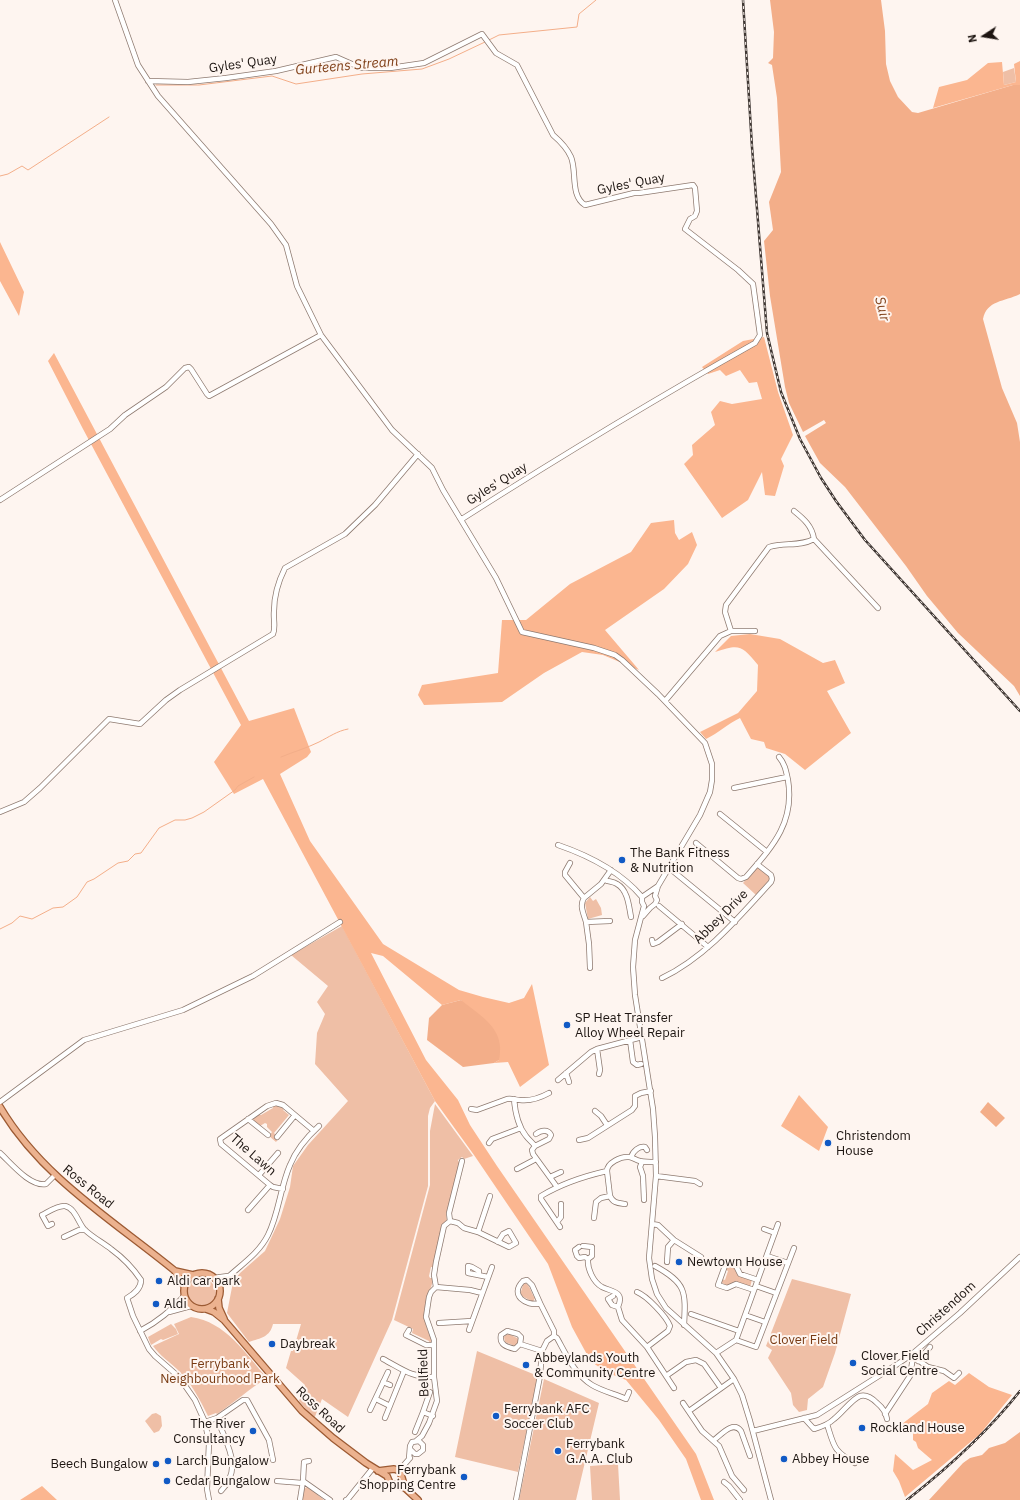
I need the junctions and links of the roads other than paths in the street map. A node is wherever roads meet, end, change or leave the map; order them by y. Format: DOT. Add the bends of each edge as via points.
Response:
graph roads {
  1 [pos="115,0"];
  2 [pos="148,81"];
  3 [pos="321,335"];
  4 [pos="418,454"];
  5 [pos="0,500"];
  6 [pos="794,511"];
  7 [pos="462,519"];
  8 [pos="814,539"];
  9 [pos="878,608"];
  10 [pos="731,631"];
  11 [pos="755,631"];
  12 [pos="665,701"];
  13 [pos="779,757"];
  14 [pos="787,777"];
  15 [pos="734,788"];
  16 [pos="0,812"];
  17 [pos="720,814"];
  18 [pos="696,843"];
  19 [pos="558,845"];
  20 [pos="766,852"];
  21 [pos="570,863"];
  22 [pos="758,864"];
  23 [pos="668,867"];
  24 [pos="611,870"];
  25 [pos="603,882"];
  26 [pos="658,886"];
  27 [pos="646,895"];
  28 [pos="655,896"];
  29 [pos="585,897"];
  30 [pos="644,906"];
  31 [pos="659,906"];
  32 [pos="636,907"];
  33 [pos="650,908"];
  34 [pos="629,909"];
  35 [pos="643,916"];
  36 [pos="631,918"];
  37 [pos="610,921"];
  38 [pos="340,922"];
  39 [pos="586,922"];
  40 [pos="735,922"];
  41 [pos="682,924"];
  42 [pos="652,940"];
  43 [pos="708,947"];
  44 [pos="590,968"];
  45 [pos="662,978"];
  46 [pos="642,1038"];
  47 [pos="630,1040"];
  48 [pos="597,1049"];
  49 [pos="641,1064"];
  50 [pos="566,1073"];
  51 [pos="599,1074"];
  52 [pos="558,1080"];
  53 [pos="569,1082"];
  54 [pos="650,1091"];
  55 [pos="549,1094"];
  56 [pos="514,1099"];
  57 [pos="0,1102"];
  58 [pos="0,1108"];
  59 [pos="471,1109"];
  60 [pos="595,1111"];
  61 [pos="295,1115"];
  62 [pos="248,1119"];
  63 [pos="266,1125"];
  64 [pos="319,1126"];
  65 [pos="607,1126"];
  66 [pos="521,1128"];
  67 [pos="261,1130"];
  68 [pos="314,1131"];
  69 [pos="536,1134"];
  70 [pos="268,1136"];
  71 [pos="555,1136"];
  72 [pos="277,1137"];
  73 [pos="549,1139"];
  74 [pos="579,1140"];
  75 [pos="489,1143"];
  76 [pos="535,1146"];
  77 [pos="647,1150"];
  78 [pos="0,1153"];
  79 [pos="278,1153"];
  80 [pos="631,1157"];
  81 [pos="536,1159"];
  82 [pos="462,1161"];
  83 [pos="271,1162"];
  84 [pos="642,1162"];
  85 [pos="656,1162"];
  86 [pos="276,1167"];
  87 [pos="517,1169"];
  88 [pos="561,1172"];
  89 [pos="607,1172"];
  90 [pos="56,1175"];
  91 [pos="259,1175"];
  92 [pos="656,1176"];
  93 [pos="550,1177"];
  94 [pos="700,1184"];
  95 [pos="270,1185"];
  96 [pos="557,1188"];
  97 [pos="283,1189"];
  98 [pos="490,1196"];
  99 [pos="610,1196"];
  100 [pos="644,1200"];
  101 [pos="561,1204"];
  102 [pos="625,1204"];
  103 [pos="248,1210"];
  104 [pos="594,1218"];
  105 [pos="450,1220"];
  106 [pos="557,1222"];
  107 [pos="52,1224"];
  108 [pos="652,1224"];
  109 [pos="778,1224"];
  110 [pos="560,1227"];
  111 [pos="764,1229"];
  112 [pos="85,1230"];
  113 [pos="478,1232"];
  114 [pos="775,1233"];
  115 [pos="64,1237"];
  116 [pos="674,1240"];
  117 [pos="499,1242"];
  118 [pos="794,1248"];
  119 [pos="767,1256"];
  120 [pos="701,1257"];
  121 [pos="1020,1257"];
  122 [pos="579,1258"];
  123 [pos="588,1259"];
  124 [pos="668,1262"];
  125 [pos="788,1263"];
  126 [pos="583,1264"];
  127 [pos="655,1266"];
  128 [pos="492,1267"];
  129 [pos="175,1271"];
  130 [pos="193,1275"];
  131 [pos="479,1275"];
  132 [pos="228,1276"];
  133 [pos="488,1277"];
  134 [pos="213,1278"];
  135 [pos="758,1280"];
  136 [pos="184,1286"];
  137 [pos="219,1286"];
  138 [pos="436,1287"];
  139 [pos="755,1288"];
  140 [pos="637,1292"];
  141 [pos="482,1293"];
  142 [pos="776,1293"];
  143 [pos="184,1296"];
  144 [pos="613,1296"];
  145 [pos="218,1298"];
  146 [pos="540,1303"];
  147 [pos="191,1306"];
  148 [pos="618,1307"];
  149 [pos="206,1309"];
  150 [pos="169,1312"];
  151 [pos="691,1314"];
  152 [pos="745,1315"];
  153 [pos="224,1320"];
  154 [pos="472,1321"];
  155 [pos="765,1322"];
  156 [pos="439,1323"];
  157 [pos="684,1325"];
  158 [pos="409,1330"];
  159 [pos="469,1330"];
  160 [pos="140,1331"];
  161 [pos="739,1331"];
  162 [pos="554,1336"];
  163 [pos="735,1341"];
  164 [pos="520,1344"];
  165 [pos="434,1345"];
  166 [pos="647,1347"];
  167 [pos="930,1347"];
  168 [pos="542,1351"];
  169 [pos="716,1353"];
  170 [pos="912,1356"];
  171 [pos="383,1359"];
  172 [pos="918,1361"];
  173 [pos="395,1366"];
  174 [pos="404,1371"];
  175 [pos="959,1373"];
  176 [pos="666,1376"];
  177 [pos="434,1378"];
  178 [pos="734,1379"];
  179 [pos="383,1382"];
  180 [pos="390,1386"];
  181 [pos="674,1388"];
  182 [pos="721,1388"];
  183 [pos="430,1392"];
  184 [pos="629,1392"];
  185 [pos="376,1399"];
  186 [pos="684,1403"];
  187 [pos="390,1406"];
  188 [pos="370,1410"];
  189 [pos="689,1411"];
  190 [pos="423,1412"];
  191 [pos="885,1414"];
  192 [pos="433,1416"];
  193 [pos="217,1418"];
  194 [pos="385,1418"];
  195 [pos="804,1418"];
  196 [pos="886,1419"];
  197 [pos="205,1422"];
  198 [pos="827,1424"];
  199 [pos="753,1430"];
  200 [pos="415,1432"];
  201 [pos="422,1436"];
  202 [pos="714,1440"];
  203 [pos="416,1441"];
  204 [pos="422,1444"];
  205 [pos="410,1450"];
  206 [pos="416,1454"];
  207 [pos="750,1456"];
  208 [pos="408,1459"];
  209 [pos="273,1460"];
  210 [pos="309,1461"];
  211 [pos="855,1463"];
  212 [pos="403,1466"];
  213 [pos="376,1469"];
  214 [pos="392,1470"];
  215 [pos="401,1473"];
  216 [pos="386,1476"];
  217 [pos="402,1480"];
  218 [pos="277,1481"];
  219 [pos="302,1482"];
  220 [pos="724,1482"];
  221 [pos="395,1485"];
  222 [pos="405,1488"];
  223 [pos="221,1491"];
  224 [pos="735,1493"];
  225 [pos="210,1500"];
  226 [pos="300,1500"];
  227 [pos="330,1500"];
  228 [pos="346,1500"];
  229 [pos="418,1500"];
  230 [pos="516,1500"];
  231 [pos="740,1500"];
  232 [pos="771,1500"];
  1 -- 2 [label="street" via="138,65"];
  2 -- 3 [label="street" via="158,96 271,224 286,246 297,286"];
  2 -- 7 [label="street, Gyles' Quay" via="188,82 226,78 276,71 336,58 361,68 390,68 424,63 482,34 496,53 517,65 553,135 562,143 571,158 580,202 585,205 634,193 693,185 697,211 685,230 753,284 760,335 755,343 567,453"];
  3 -- 4 [label="street" via="392,430"];
  3 -- 5 [label="street" via="210,396 191,369 185,368 166,387 125,415 99,437"];
  4 -- 7 [label="street" via="432,468"];
  4 -- 16 [label="street" via="375,505 345,534 285,568 274,606 273,634 190,683 168,698 140,724 109,719 24,802"];
  6 -- 8 [label="street" via="806,520"];
  7 -- 12 [label="street" via="496,578 522,632 615,655"];
  8 -- 9 [label="street"];
  8 -- 10 [label="street" via="794,545 780,543 769,547 726,605 725,612"];
  10 -- 11 [label="street"];
  10 -- 12 [label="street" via="720,636"];
  12 -- 23 [label="street" via="705,743 712,764 710,792 700,815"];
  13 -- 14 [label="street" via="785,765"];
  14 -- 15 [label="street"];
  14 -- 20 [label="street" via="789,795 786,818 780,833"];
  17 -- 20 [label="street"];
  18 -- 22 [label="street" via="741,879"];
  19 -- 24 [label="street" via="584,854"];
  20 -- 22 [label="street"];
  21 -- 29 [label="street" via="565,875"];
  22 -- 40 [label="street, Abbey Drive" via="772,879"];
  23 -- 26 [label="street"];
  23 -- 40 [label="street"];
  24 -- 25 [label="street"];
  24 -- 27 [label="street"];
  25 -- 29 [label="street"];
  25 -- 34 [label="street" via="621,887"];
  26 -- 27 [label="street"];
  26 -- 28 [label="street"];
  27 -- 28 [label="street"];
  27 -- 30 [label="street" via="642,902"];
  28 -- 33 [label="street" via="656,904"];
  29 -- 39 [label="street" via="581,903"];
  30 -- 33 [label="street"];
  30 -- 35 [label="street"];
  31 -- 41 [label="street"];
  32 -- 34 [label="street"];
  33 -- 35 [label="street"];
  34 -- 36 [label="street"];
  35 -- 46 [label="street" via="635,940 633,967"];
  37 -- 39 [label="street"];
  38 -- 57 [label="street" via="253,976 183,1010 84,1040"];
  39 -- 44 [label="street" via="590,944"];
  40 -- 43 [label="street, Abbey Drive"];
  41 -- 42 [label="street" via="658,942 653,944"];
  41 -- 43 [label="street"];
  43 -- 45 [label="street, Abbey Drive" via="678,970"];
  46 -- 47 [label="street"];
  46 -- 54 [label="street"];
  47 -- 48 [label="street"];
  47 -- 49 [label="street" via="633,1062"];
  48 -- 50 [label="street"];
  48 -- 51 [label="street"];
  50 -- 52 [label="street"];
  50 -- 53 [label="street"];
  54 -- 65 [label="street" via="635,1096 635,1106 632,1110"];
  54 -- 85 [label="street"];
  55 -- 56 [label="street" via="532,1099"];
  56 -- 59 [label="street" via="477,1110"];
  56 -- 66 [label="street"];
  58 -- 90 [label="main road, Ross Road" via="25,1144"];
  60 -- 65 [label="street"];
  61 -- 62 [label="street, The Lawn" via="283,1105 276,1103"];
  61 -- 68 [label="street, The Lawn"];
  61 -- 72 [label="street"];
  62 -- 67 [label="street, The Lawn"];
  62 -- 91 [label="street, The Lawn" via="220,1140 221,1144"];
  63 -- 67 [label="street, The Lawn"];
  64 -- 68 [label="street"];
  65 -- 74 [label="street" via="588,1138"];
  66 -- 75 [label="street" via="492,1139"];
  66 -- 76 [label="street"];
  67 -- 70 [label="street, The Lawn"];
  68 -- 97 [label="street" via="302,1144 290,1164"];
  69 -- 73 [label="street" via="548,1131 551,1135"];
  71 -- 73 [label="street"];
  73 -- 76 [label="street"];
  76 -- 81 [label="street" via="532,1150"];
  77 -- 80 [label="street" via="646,1147 640,1148 632,1153"];
  78 -- 90 [label="street" via="21,1173 40,1184 46,1184"];
  79 -- 83 [label="street"];
  80 -- 84 [label="street"];
  80 -- 89 [label="street" via="610,1164"];
  81 -- 87 [label="street"];
  81 -- 93 [label="street"];
  82 -- 105 [label="street" via="449,1213"];
  83 -- 86 [label="street"];
  83 -- 91 [label="street"];
  84 -- 85 [label="street"];
  84 -- 100 [label="street" via="640,1167"];
  85 -- 92 [label="street"];
  88 -- 93 [label="street"];
  89 -- 96 [label="street"];
  89 -- 99 [label="street"];
  90 -- 129 [label="main road, Ross Road"];
  91 -- 95 [label="street, The Lawn"];
  92 -- 94 [label="street" via="695,1181"];
  92 -- 108 [label="street"];
  93 -- 96 [label="street"];
  95 -- 97 [label="street, The Lawn"];
  95 -- 103 [label="street"];
  96 -- 106 [label="street" via="541,1197"];
  97 -- 132 [label="street" via="276,1217 261,1247"];
  98 -- 113 [label="street"];
  99 -- 102 [label="street" via="614,1202"];
  99 -- 104 [label="street" via="596,1202"];
  101 -- 106 [label="street" via="561,1217"];
  105 -- 113 [label="street"];
  105 -- 138 [label="street" via="444,1226 436,1262"];
  106 -- 110 [label="street"];
  107 -- 112 [label="street" via="48,1226 42,1215 59,1206 66,1206 73,1211"];
  108 -- 116 [label="street" via="658,1225"];
  108 -- 157 [label="street" via="649,1265 654,1286 660,1301"];
  109 -- 114 [label="street"];
  111 -- 114 [label="street"];
  112 -- 115 [label="street"];
  112 -- 160 [label="street" via="126,1262 139,1277 141,1283 138,1290 127,1298"];
  113 -- 117 [label="street"];
  114 -- 119 [label="street"];
  116 -- 120 [label="street"];
  116 -- 124 [label="street" via="668,1247"];
  118 -- 125 [label="street"];
  119 -- 125 [label="street"];
  119 -- 135 [label="street"];
  121 -- 170 [label="street, Christendom"];
  122 -- 123 [label="street"];
  122 -- 123 [label="street" via="575,1250 581,1246 592,1247 592,1256"];
  122 -- 126 [label="street"];
  123 -- 148 [label="street" via="588,1268 598,1285 616,1292 620,1300"];
  125 -- 142 [label="street"];
  127 -- 157 [label="street" via="680,1283 683,1289 686,1303"];
  128 -- 133 [label="street"];
  129 -- 130 [label="main road"];
  129 -- 136 [label="main road"];
  130 -- 134 [label="main road" via="204,1273"];
  130 -- 136 [label="main road"];
  131 -- 133 [label="street"];
  132 -- 134 [label="street"];
  132 -- 137 [label="street"];
  133 -- 141 [label="street"];
  134 -- 137 [label="main road"];
  135 -- 139 [label="street"];
  135 -- 139 [label="street" via="740,1274 736,1266 726,1263 718,1285 727,1288 736,1284"];
  136 -- 143 [label="main road"];
  137 -- 145 [label="main road"];
  138 -- 141 [label="street"];
  138 -- 165 [label="street, Bellfield" via="431,1292 426,1313"];
  139 -- 142 [label="street"];
  139 -- 152 [label="street"];
  140 -- 166 [label="street" via="649,1300 670,1326 668,1331"];
  141 -- 154 [label="street"];
  142 -- 155 [label="street"];
  143 -- 147 [label="main road"];
  143 -- 150 [label="street"];
  144 -- 148 [label="street" via="608,1299 612,1305"];
  145 -- 149 [label="main road"];
  145 -- 153 [label="main road"];
  146 -- 146 [label="street" via="531,1303 518,1296 518,1287 522,1281 527,1280 531,1283"];
  146 -- 162 [label="street"];
  147 -- 149 [label="main road"];
  147 -- 150 [label="street"];
  148 -- 166 [label="street" via="622,1320"];
  149 -- 153 [label="main road"];
  150 -- 160 [label="street" via="156,1323"];
  151 -- 161 [label="street"];
  152 -- 155 [label="street"];
  152 -- 161 [label="street"];
  153 -- 213 [label="main road, Ross Road" via="302,1411 333,1438"];
  154 -- 156 [label="street"];
  154 -- 159 [label="street"];
  155 -- 163 [label="street" via="756,1347"];
  157 -- 169 [label="street"];
  158 -- 165 [label="street" via="404,1336 426,1345"];
  160 -- 197 [label="street" via="149,1349 188,1390"];
  161 -- 163 [label="street"];
  162 -- 168 [label="street" via="547,1341"];
  162 -- 184 [label="street" via="586,1381 626,1399"];
  163 -- 169 [label="street"];
  164 -- 164 [label="street" via="515,1349 504,1345 501,1335 507,1331 518,1334 521,1337"];
  164 -- 168 [label="street"];
  165 -- 177 [label="street, Bellfield"];
  166 -- 176 [label="street"];
  167 -- 172 [label="street"];
  168 -- 230 [label="street" via="540,1376"];
  169 -- 178 [label="street"];
  170 -- 172 [label="street"];
  170 -- 191 [label="street" via="910,1376"];
  170 -- 195 [label="street, Christendom" via="817,1415"];
  171 -- 173 [label="street"];
  172 -- 175 [label="street" via="928,1367 944,1371 954,1378"];
  173 -- 174 [label="street"];
  173 -- 179 [label="street"];
  174 -- 177 [label="street" via="421,1378"];
  174 -- 187 [label="street"];
  176 -- 181 [label="street"];
  176 -- 182 [label="street" via="686,1362 696,1360 704,1364"];
  177 -- 192 [label="street, Bellfield" via="437,1401"];
  178 -- 182 [label="street"];
  178 -- 199 [label="street"];
  179 -- 180 [label="street"];
  179 -- 185 [label="street"];
  182 -- 189 [label="street"];
  183 -- 190 [label="street"];
  185 -- 187 [label="street"];
  185 -- 188 [label="street"];
  186 -- 189 [label="street"];
  187 -- 194 [label="street"];
  189 -- 202 [label="street" via="702,1431"];
  190 -- 192 [label="street"];
  190 -- 200 [label="street"];
  191 -- 196 [label="street"];
  191 -- 198 [label="street" via="872,1398 861,1396"];
  192 -- 201 [label="street, Bellfield"];
  193 -- 197 [label="street"];
  193 -- 209 [label="street" via="243,1400 247,1400 269,1440"];
  193 -- 223 [label="street" via="233,1465 231,1475"];
  195 -- 198 [label="street" via="814,1429"];
  195 -- 199 [label="street, Christendom"];
  197 -- 225 [label="street" via="209,1443 207,1489"];
  198 -- 211 [label="street" via="835,1448 842,1456"];
  199 -- 232 [label="street"];
  201 -- 203 [label="street, Bellfield"];
  201 -- 204 [label="street, Bellfield"];
  202 -- 207 [label="street" via="735,1426 742,1431"];
  202 -- 224 [label="street" via="723,1451 732,1476 743,1489"];
  203 -- 204 [label="street"];
  203 -- 205 [label="street" via="411,1444"];
  204 -- 206 [label="street" via="423,1450"];
  205 -- 206 [label="street"];
  205 -- 208 [label="street"];
  206 -- 208 [label="street"];
  208 -- 212 [label="street"];
  210 -- 219 [label="street" via="304,1462"];
  212 -- 214 [label="street"];
  212 -- 215 [label="street"];
  213 -- 214 [label="main road"];
  213 -- 216 [label="main road, Ross Road"];
  213 -- 228 [label="street"];
  214 -- 215 [label="main road"];
  214 -- 216 [label="main road"];
  215 -- 217 [label="main road"];
  216 -- 221 [label="main road" via="388,1482"];
  217 -- 221 [label="main road"];
  217 -- 222 [label="main road"];
  218 -- 219 [label="street"];
  219 -- 226 [label="street"];
  219 -- 227 [label="street"];
  220 -- 224 [label="street"];
  221 -- 222 [label="main road"];
  222 -- 229 [label="main road"];
  224 -- 231 [label="street"];
}
